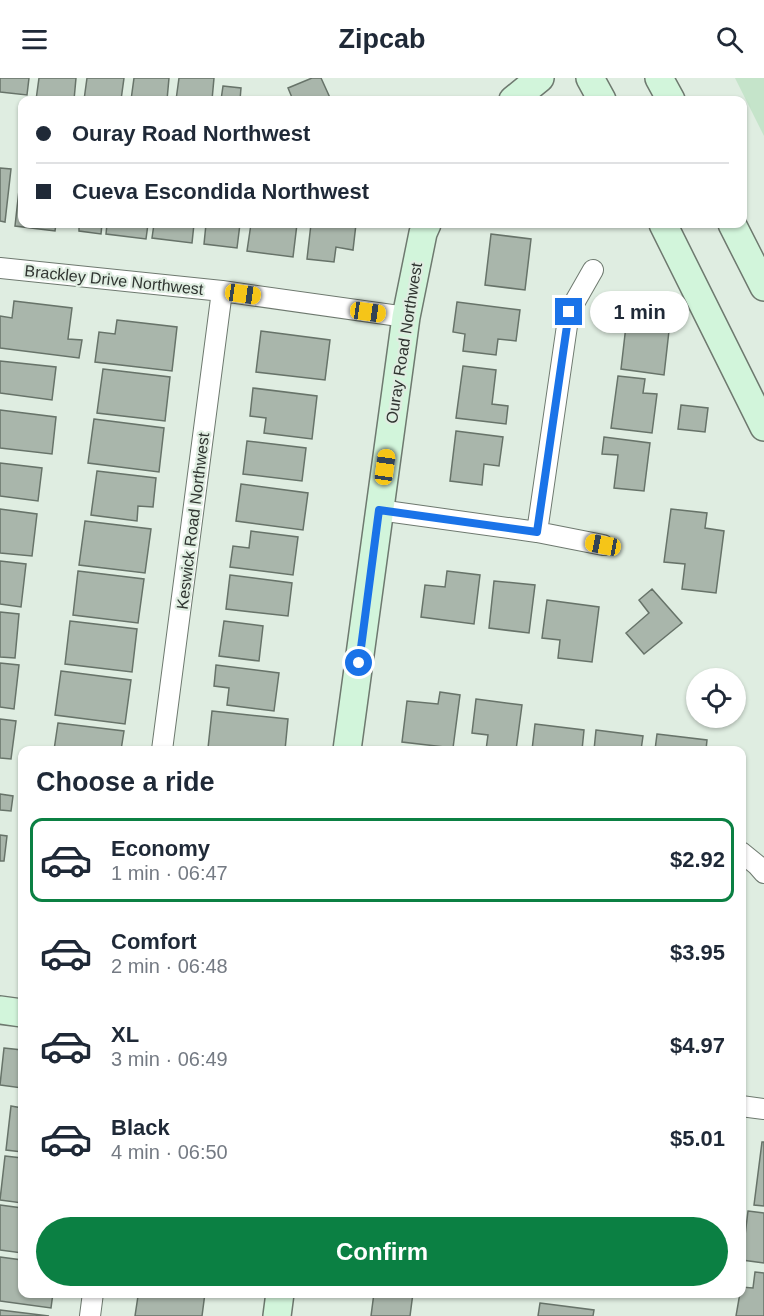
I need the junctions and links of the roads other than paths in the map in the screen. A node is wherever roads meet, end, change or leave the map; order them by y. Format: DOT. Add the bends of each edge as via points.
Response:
graph roads {
  1 [pos="540,78"];
  2 [pos="591,78"];
  3 [pos="659,78"];
  4 [pos="518,96"];
  5 [pos="600,96"];
  6 [pos="669,96"];
  7 [pos="425,228"];
  8 [pos="665,228"];
  9 [pos="734,228"];
  10 [pos="0,268"];
  11 [pos="593,270"];
  12 [pos="764,287"];
  13 [pos="222,291"];
  14 [pos="406,317"];
  15 [pos="764,427"];
  16 [pos="379,510"];
  17 [pos="537,532"];
  18 [pos="603,545"];
  19 [pos="163,746"];
  20 [pos="348,746"];
  21 [pos="746,856"];
  22 [pos="764,873"];
  23 [pos="0,1010"];
  24 [pos="18,1012"];
  25 [pos="746,1107"];
  26 [pos="764,1109"];
  27 [pos="92,1298"];
  28 [pos="279,1298"];
  29 [pos="90,1316"];
  30 [pos="277,1316"];
  1 -- 4 [label="main road"];
  2 -- 5 [label="main road"];
  3 -- 6 [label="main road"];
  7 -- 14 [label="main road, Ouray Road Northwest"];
  8 -- 15 [label="main road"];
  9 -- 12 [label="main road"];
  10 -- 13 [label="street, Brackley Drive Northwest"];
  11 -- 17 [label="street" via="569,312"];
  13 -- 14 [label="street, Brackley Drive Northwest"];
  13 -- 19 [label="street, Keswick Road Northwest"];
  14 -- 16 [label="main road, Ouray Road Northwest"];
  16 -- 17 [label="street"];
  16 -- 20 [label="main road, Ouray Road Northwest"];
  17 -- 18 [label="street"];
  21 -- 22 [label="street"];
  23 -- 24 [label="main road"];
  25 -- 26 [label="street"];
  27 -- 29 [label="street"];
  28 -- 30 [label="main road"];
}
